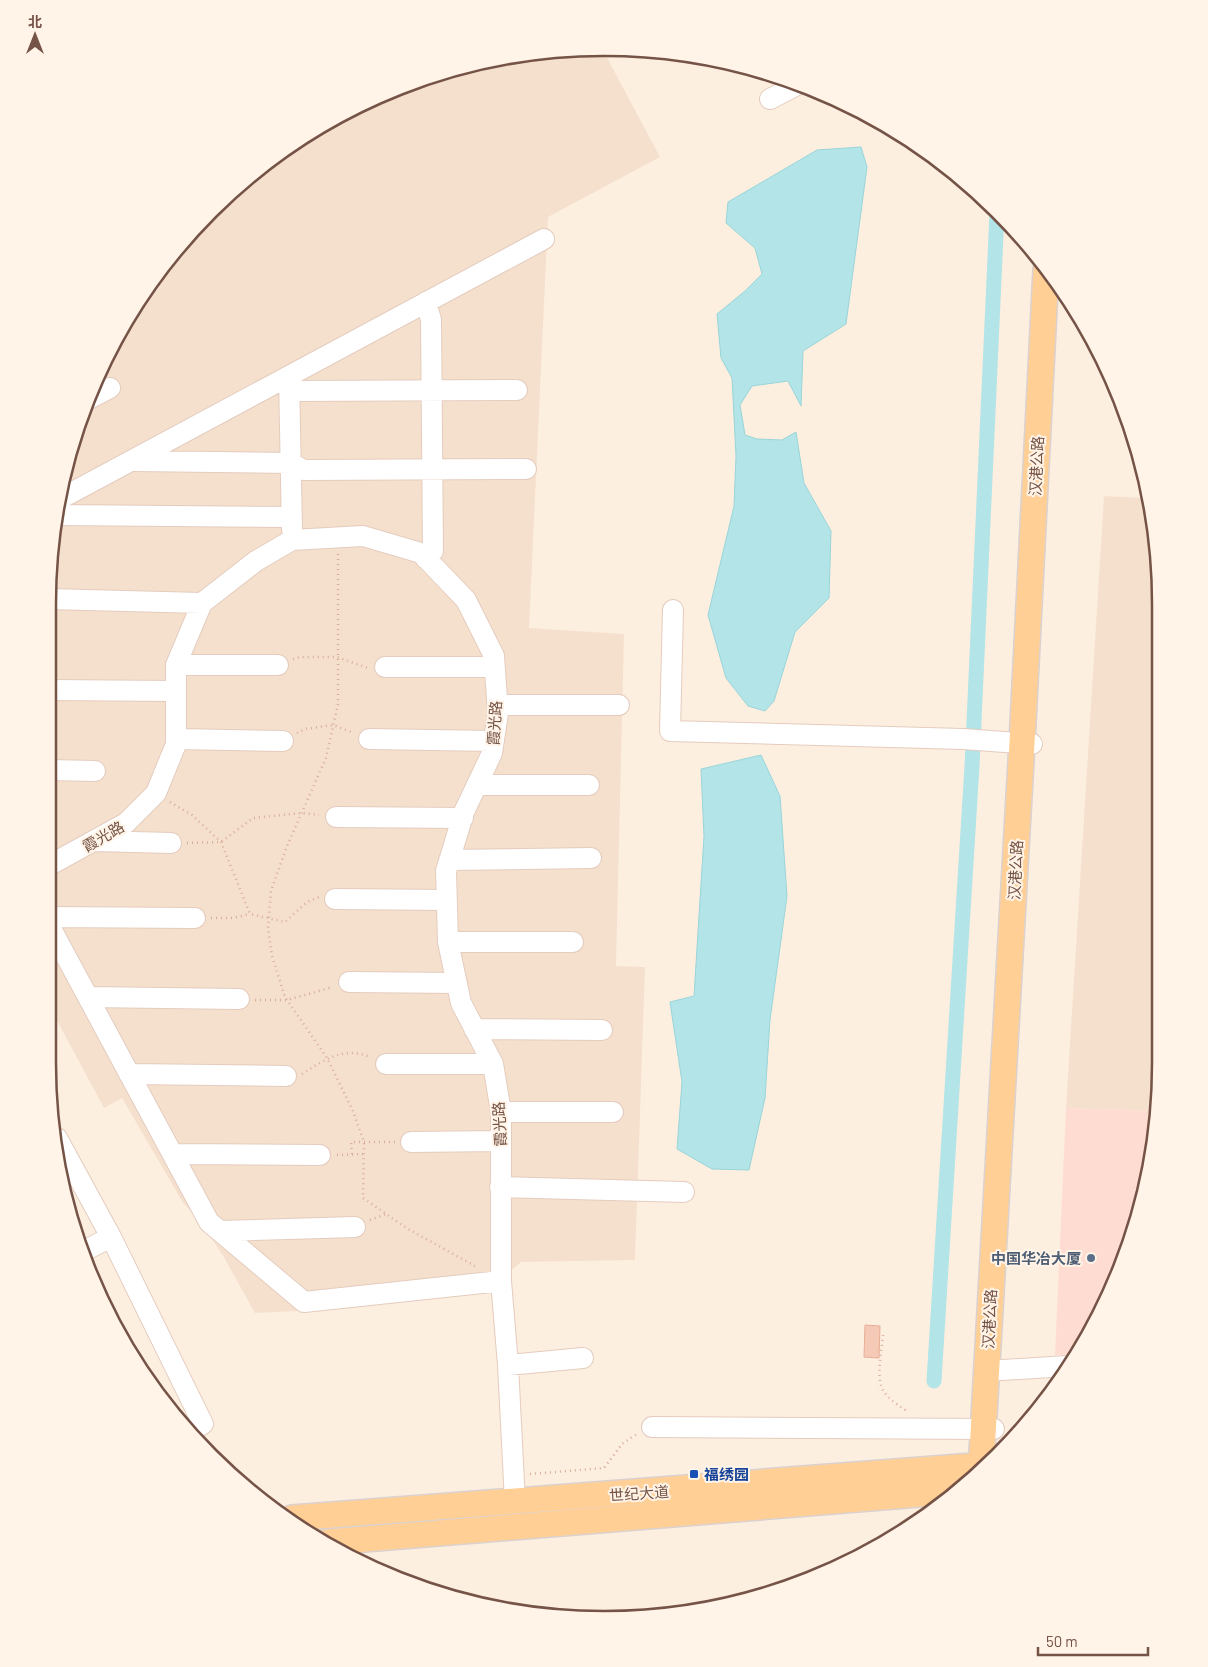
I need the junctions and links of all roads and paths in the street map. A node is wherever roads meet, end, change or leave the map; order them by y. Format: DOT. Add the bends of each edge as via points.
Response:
graph roads {
  1 [pos="790,89"];
  2 [pos="770,99"];
  3 [pos="544,239"];
  4 [pos="1046,281"];
  5 [pos="1056,296"];
  6 [pos="426,302"];
  7 [pos="289,383"];
  8 [pos="110,388"];
  9 [pos="432,390"];
  10 [pos="517,390"];
  11 [pos="98,394"];
  12 [pos="132,460"];
  13 [pos="291,462"];
  14 [pos="433,469"];
  15 [pos="526,469"];
  16 [pos="67,495"];
  17 [pos="64,516"];
  18 [pos="292,518"];
  19 [pos="338,537"];
  20 [pos="292,540"];
  21 [pos="426,559"];
  22 [pos="56,599"];
  23 [pos="202,603"];
  24 [pos="673,610"];
  25 [pos="337,657"];
  26 [pos="176,665"];
  27 [pos="278,665"];
  28 [pos="385,667"];
  29 [pos="495,667"];
  30 [pos="56,690"];
  31 [pos="176,691"];
  32 [pos="497,705"];
  33 [pos="619,705"];
  34 [pos="333,726"];
  35 [pos="176,739"];
  36 [pos="370,739"];
  37 [pos="283,741"];
  38 [pos="494,741"];
  39 [pos="1027,744"];
  40 [pos="56,770"];
  41 [pos="95,771"];
  42 [pos="477,785"];
  43 [pos="588,785"];
  44 [pos="156,793"];
  45 [pos="302,813"];
  46 [pos="336,817"];
  47 [pos="463,818"];
  48 [pos="93,841"];
  49 [pos="221,842"];
  50 [pos="171,843"];
  51 [pos="591,858"];
  52 [pos="449,860"];
  53 [pos="56,862"];
  54 [pos="335,899"];
  55 [pos="447,900"];
  56 [pos="250,914"];
  57 [pos="56,917"];
  58 [pos="194,918"];
  59 [pos="269,919"];
  60 [pos="56,938"];
  61 [pos="448,942"];
  62 [pos="573,942"];
  63 [pos="349,982"];
  64 [pos="456,982"];
  65 [pos="88,997"];
  66 [pos="239,1000"];
  67 [pos="287,1000"];
  68 [pos="474,1029"];
  69 [pos="602,1030"];
  70 [pos="326,1058"];
  71 [pos="386,1064"];
  72 [pos="493,1064"];
  73 [pos="129,1074"];
  74 [pos="286,1076"];
  75 [pos="501,1112"];
  76 [pos="613,1112"];
  77 [pos="501,1141"];
  78 [pos="364,1142"];
  79 [pos="411,1142"];
  80 [pos="64,1150"];
  81 [pos="173,1154"];
  82 [pos="352,1154"];
  83 [pos="364,1154"];
  84 [pos="320,1155"];
  85 [pos="500,1187"];
  86 [pos="684,1192"];
  87 [pos="355,1227"];
  88 [pos="220,1231"];
  89 [pos="111,1237"];
  90 [pos="89,1249"];
  91 [pos="476,1267"];
  92 [pos="501,1281"];
  93 [pos="883,1335"];
  94 [pos="583,1358"];
  95 [pos="508,1365"];
  96 [pos="1059,1367"];
  97 [pos="992,1371"];
  98 [pos="652,1426"];
  99 [pos="196,1428"];
  100 [pos="908,1428"];
  101 [pos="989,1429"];
  102 [pos="986,1455"];
  103 [pos="975,1466"];
  104 [pos="514,1475"];
  105 [pos="944,1492"];
  106 [pos="515,1502"];
  107 [pos="299,1517"];
  108 [pos="338,1541"];
  1 -- 2 [label="street"];
  3 -- 6 [label="street"];
  4 -- 39 [label="main road, 汉港公路"];
  5 -- 39 [label="main road, 汉港公路"];
  6 -- 7 [label="street"];
  6 -- 9 [label="street" via="431,320"];
  7 -- 9 [label="street"];
  7 -- 12 [label="street"];
  7 -- 13 [label="street"];
  8 -- 11 [label="street"];
  9 -- 10 [label="street"];
  9 -- 14 [label="street"];
  12 -- 13 [label="street"];
  12 -- 16 [label="street"];
  13 -- 14 [label="street" via="304,470"];
  13 -- 18 [label="street"];
  14 -- 15 [label="street"];
  14 -- 21 [label="street" via="433,551"];
  17 -- 18 [label="street"];
  18 -- 20 [label="street"];
  19 -- 20 [label="street, 霞光路"];
  19 -- 21 [label="street, 霞光路" via="363,536 421,553"];
  19 -- 25 [label="path"];
  20 -- 23 [label="street, 霞光路" via="256,561"];
  21 -- 29 [label="street, 霞光路" via="466,600 494,656"];
  22 -- 23 [label="street"];
  23 -- 26 [label="street, 霞光路"];
  24 -- 39 [label="street" via="670,731"];
  25 -- 27 [label="path" via="300,657"];
  25 -- 28 [label="path" via="366,668"];
  25 -- 34 [label="path" via="338,704"];
  26 -- 27 [label="street"];
  26 -- 31 [label="street, 霞光路"];
  28 -- 29 [label="street"];
  29 -- 32 [label="street, 霞光路"];
  30 -- 31 [label="street"];
  31 -- 35 [label="street, 霞光路"];
  32 -- 33 [label="street"];
  32 -- 38 [label="street, 霞光路"];
  34 -- 36 [label="path"];
  34 -- 37 [label="path" via="305,729"];
  34 -- 45 [label="path" via="326,758"];
  35 -- 37 [label="street"];
  35 -- 44 [label="street, 霞光路"];
  36 -- 38 [label="street"];
  38 -- 42 [label="street, 霞光路" via="492,754"];
  39 -- 97 [label="main road, 汉港公路"];
  40 -- 41 [label="street"];
  42 -- 43 [label="street"];
  42 -- 47 [label="street, 霞光路"];
  44 -- 48 [label="street, 霞光路" via="126,823"];
  44 -- 49 [label="path" via="192,814"];
  45 -- 46 [label="path"];
  45 -- 49 [label="path" via="253,818"];
  45 -- 59 [label="path" via="271,891"];
  46 -- 47 [label="street"];
  47 -- 52 [label="street, 霞光路"];
  48 -- 50 [label="street"];
  48 -- 53 [label="street, 霞光路"];
  49 -- 50 [label="path"];
  49 -- 56 [label="path"];
  51 -- 52 [label="street"];
  52 -- 55 [label="street, 霞光路"];
  54 -- 55 [label="street"];
  54 -- 59 [label="path" via="322,896 307,902 285,922"];
  55 -- 61 [label="street, 霞光路"];
  56 -- 58 [label="path" via="233,918"];
  56 -- 59 [label="path"];
  57 -- 58 [label="street"];
  59 -- 67 [label="path" via="272,956"];
  60 -- 65 [label="street"];
  61 -- 62 [label="street"];
  61 -- 64 [label="street, 霞光路"];
  63 -- 64 [label="street"];
  63 -- 67 [label="path"];
  64 -- 68 [label="street, 霞光路" via="461,1003"];
  65 -- 66 [label="street"];
  65 -- 73 [label="street"];
  66 -- 67 [label="path"];
  67 -- 70 [label="path"];
  68 -- 69 [label="street"];
  68 -- 72 [label="street, 霞光路"];
  70 -- 71 [label="path" via="346,1052 366,1055"];
  70 -- 74 [label="path" via="300,1076"];
  70 -- 78 [label="path" via="353,1111"];
  71 -- 72 [label="street"];
  72 -- 75 [label="street, 霞光路"];
  73 -- 74 [label="street"];
  73 -- 81 [label="street"];
  75 -- 76 [label="street"];
  75 -- 77 [label="street, 霞光路"];
  77 -- 79 [label="street"];
  77 -- 85 [label="street, 霞光路"];
  78 -- 79 [label="path"];
  78 -- 82 [label="path" via="351,1142"];
  78 -- 83 [label="path"];
  80 -- 89 [label="street"];
  81 -- 84 [label="street"];
  81 -- 88 [label="street" via="209,1222"];
  82 -- 83 [label="path"];
  82 -- 84 [label="path"];
  83 -- 91 [label="path" via="363,1198 408,1229"];
  85 -- 86 [label="street"];
  85 -- 92 [label="street, 霞光路"];
  87 -- 88 [label="street"];
  88 -- 92 [label="street" via="304,1302"];
  89 -- 90 [label="street"];
  89 -- 99 [label="street" via="203,1424"];
  92 -- 95 [label="street, 霞光路"];
  93 -- 100 [label="path" via="880,1382 891,1400 905,1410"];
  94 -- 95 [label="street"];
  95 -- 104 [label="street, 霞光路"];
  96 -- 97 [label="street"];
  97 -- 101 [label="main road, 汉港公路"];
  98 -- 100 [label="street"];
  98 -- 104 [label="path" via="622,1444 604,1468"];
  100 -- 101 [label="street"];
  101 -- 102 [label="main road, 汉港公路"];
  103 -- 106 [label="main road, 世纪大道"];
  104 -- 106 [label="street, 霞光路"];
  105 -- 108 [label="main road, 世纪大道"];
  106 -- 107 [label="main road, 世纪大道"];
}
